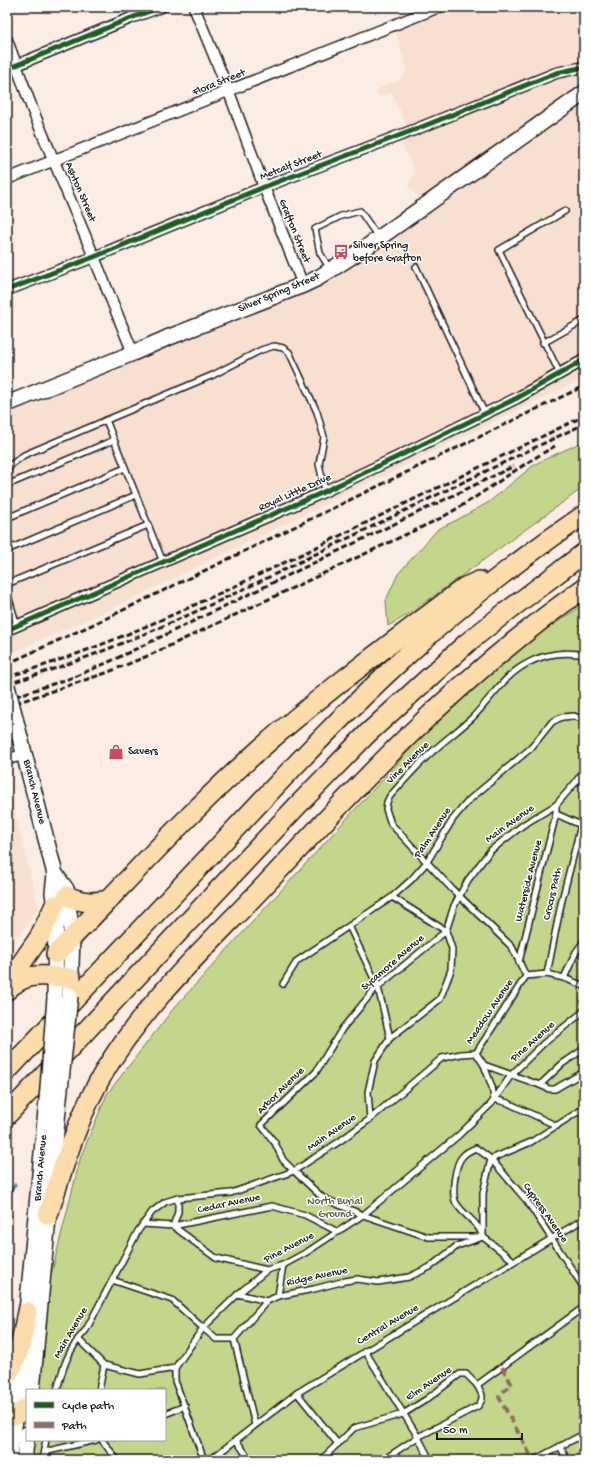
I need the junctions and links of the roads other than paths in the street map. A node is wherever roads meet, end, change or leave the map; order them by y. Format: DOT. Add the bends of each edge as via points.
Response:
graph roads {
  1 [pos="161,7"];
  2 [pos="194,7"];
  3 [pos="439,7"];
  4 [pos="7,40"];
  5 [pos="12,67"];
  6 [pos="584,67"];
  7 [pos="229,92"];
  8 [pos="584,93"];
  9 [pos="54,161"];
  10 [pos="7,179"];
  11 [pos="264,187"];
  12 [pos="565,211"];
  13 [pos="378,238"];
  14 [pos="94,257"];
  15 [pos="416,268"];
  16 [pos="330,270"];
  17 [pos="303,285"];
  18 [pos="7,290"];
  19 [pos="584,320"];
  20 [pos="543,343"];
  21 [pos="133,353"];
  22 [pos="584,360"];
  23 [pos="560,374"];
  24 [pos="7,404"];
  25 [pos="485,414"];
  26 [pos="106,420"];
  27 [pos="114,440"];
  28 [pos="125,468"];
  29 [pos="7,471"];
  30 [pos="7,485"];
  31 [pos="325,491"];
  32 [pos="136,495"];
  33 [pos="584,515"];
  34 [pos="7,518"];
  35 [pos="148,525"];
  36 [pos="7,550"];
  37 [pos="584,553"];
  38 [pos="164,562"];
  39 [pos="511,567"];
  40 [pos="7,584"];
  41 [pos="584,588"];
  42 [pos="7,592"];
  43 [pos="17,626"];
  44 [pos="7,630"];
  45 [pos="584,655"];
  46 [pos="7,686"];
  47 [pos="584,720"];
  48 [pos="24,755"];
  49 [pos="7,759"];
  50 [pos="584,770"];
  51 [pos="556,805"];
  52 [pos="556,814"];
  53 [pos="582,823"];
  54 [pos="427,862"];
  55 [pos="460,896"];
  56 [pos="392,898"];
  57 [pos="61,900"];
  58 [pos="109,900"];
  59 [pos="349,926"];
  60 [pos="446,931"];
  61 [pos="72,938"];
  62 [pos="584,941"];
  63 [pos="56,954"];
  64 [pos="519,962"];
  65 [pos="547,974"];
  66 [pos="526,976"];
  67 [pos="564,978"];
  68 [pos="7,984"];
  69 [pos="66,984"];
  70 [pos="282,984"];
  71 [pos="584,986"];
  72 [pos="378,987"];
  73 [pos="7,990"];
  74 [pos="584,1011"];
  75 [pos="390,1038"];
  76 [pos="78,1040"];
  77 [pos="584,1049"];
  78 [pos="476,1053"];
  79 [pos="484,1064"];
  80 [pos="7,1071"];
  81 [pos="316,1072"];
  82 [pos="584,1072"];
  83 [pos="512,1074"];
  84 [pos="540,1085"];
  85 [pos="53,1099"];
  86 [pos="494,1099"];
  87 [pos="584,1108"];
  88 [pos="7,1115"];
  89 [pos="370,1119"];
  90 [pos="557,1126"];
  91 [pos="7,1131"];
  92 [pos="491,1160"];
  93 [pos="294,1171"];
  94 [pos="178,1198"];
  95 [pos="48,1215"];
  96 [pos="363,1215"];
  97 [pos="584,1219"];
  98 [pos="143,1224"];
  99 [pos="173,1226"];
  100 [pos="338,1232"];
  101 [pos="483,1238"];
  102 [pos="551,1239"];
  103 [pos="514,1261"];
  104 [pos="283,1265"];
  105 [pos="267,1270"];
  106 [pos="112,1280"];
  107 [pos="584,1288"];
  108 [pos="238,1294"];
  109 [pos="278,1296"];
  110 [pos="267,1301"];
  111 [pos="584,1307"];
  112 [pos="27,1312"];
  113 [pos="203,1328"];
  114 [pos="78,1338"];
  115 [pos="234,1339"];
  116 [pos="365,1351"];
  117 [pos="104,1365"];
  118 [pos="175,1368"];
  119 [pos="7,1374"];
  120 [pos="477,1385"];
  121 [pos="32,1389"];
  122 [pos="57,1389"];
  123 [pos="99,1389"];
  124 [pos="297,1393"];
  125 [pos="185,1406"];
  126 [pos="17,1413"];
  127 [pos="166,1414"];
  128 [pos="403,1414"];
  129 [pos="255,1425"];
  130 [pos="584,1434"];
  131 [pos="418,1437"];
  132 [pos="236,1440"];
  133 [pos="26,1441"];
  134 [pos="46,1441"];
  135 [pos="92,1441"];
  136 [pos="103,1441"];
  137 [pos="338,1444"];
  138 [pos="560,1446"];
  139 [pos="44,1452"];
  140 [pos="326,1456"];
  141 [pos="8,1460"];
  142 [pos="24,1460"];
  143 [pos="42,1460"];
  144 [pos="50,1460"];
  145 [pos="117,1460"];
  146 [pos="204,1460"];
  147 [pos="210,1460"];
  148 [pos="250,1460"];
  149 [pos="321,1460"];
  150 [pos="333,1460"];
  151 [pos="383,1460"];
  152 [pos="430,1460"];
  153 [pos="534,1460"];
  154 [pos="567,1460"];
  1 -- 5 [label="street"];
  2 -- 7 [label="street, Grafton Street"];
  3 -- 7 [label="street, Flora Street"];
  4 -- 5 [label="street, Ashton Street"];
  5 -- 9 [label="street, Ashton Street"];
  6 -- 11 [label="street, Metcalf Street" via="556,73"];
  7 -- 9 [label="street, Flora Street"];
  7 -- 11 [label="street, Grafton Street"];
  8 -- 13 [label="main road, Silver Spring Street"];
  9 -- 10 [label="street, Flora Street"];
  9 -- 14 [label="street, Ashton Street"];
  11 -- 14 [label="street, Metcalf Street"];
  11 -- 17 [label="street, Grafton Street"];
  12 -- 20 [label="lane" via="499,250"];
  13 -- 16 [label="main road, Silver Spring Street"];
  13 -- 16 [label="lane" via="360,211 341,216 315,229 320,253"];
  14 -- 18 [label="street, Metcalf Street"];
  14 -- 21 [label="street, Ashton Street"];
  15 -- 25 [label="lane"];
  16 -- 17 [label="main road, Silver Spring Street"];
  17 -- 21 [label="main road, Silver Spring Street"];
  19 -- 20 [label="lane"];
  20 -- 23 [label="lane"];
  21 -- 24 [label="main road, Silver Spring Street"];
  22 -- 23 [label="street, Royal Little Drive"];
  23 -- 25 [label="street, Royal Little Drive"];
  25 -- 31 [label="street, Royal Little Drive"];
  26 -- 27 [label="lane"];
  26 -- 29 [label="lane" via="24,455"];
  26 -- 31 [label="lane" via="213,375 261,350 274,346 283,348 289,352 317,412 324,437 319,464"];
  27 -- 28 [label="lane"];
  27 -- 30 [label="lane"];
  28 -- 32 [label="lane"];
  28 -- 34 [label="lane"];
  31 -- 38 [label="street, Royal Little Drive"];
  32 -- 35 [label="lane"];
  32 -- 36 [label="lane"];
  33 -- 39 [label="highway"];
  35 -- 38 [label="lane"];
  35 -- 40 [label="lane"];
  37 -- 76 [label="highway" via="467,643 368,733"];
  38 -- 43 [label="street, Royal Little Drive"];
  39 -- 58 [label="highway" via="465,587 285,727 206,800"];
  39 -- 80 [label="highway" via="434,630 348,710"];
  41 -- 95 [label="highway" via="514,641 403,741 155,1002 118,1051 90,1099 76,1130"];
  42 -- 43 [label="lane"];
  43 -- 44 [label="street, Royal Little Drive"];
  45 -- 54 [label="lane, Vine Avenue" via="576,653 545,656 520,668 503,682 472,718 431,752 390,796 386,809 391,824"];
  46 -- 48 [label="main road, Branch Avenue, bridge"];
  47 -- 54 [label="lane, Palm Avenue" via="574,716 562,717 552,722 531,748 468,800 453,819"];
  48 -- 49 [label="street"];
  48 -- 57 [label="main road, Branch Avenue" via="55,874 53,893"];
  50 -- 51 [label="lane, Main Avenue"];
  51 -- 52 [label="lane, Waterside Avenue"];
  51 -- 55 [label="lane, Main Avenue" via="523,825 490,851 468,880"];
  52 -- 53 [label="lane"];
  52 -- 64 [label="lane, Waterside Avenue"];
  53 -- 65 [label="lane, Crocus Path" via="561,904"];
  54 -- 55 [label="lane, Vine Avenue"];
  54 -- 56 [label="lane, Palm Avenue"];
  55 -- 60 [label="lane, Main Avenue"];
  55 -- 64 [label="lane, Vine Avenue" via="512,947"];
  56 -- 59 [label="lane, Palm Avenue"];
  56 -- 60 [label="lane"];
  57 -- 58 [label="highway" via="90,903"];
  57 -- 61 [label="main road, Branch Avenue"];
  57 -- 63 [label="main road, Branch Avenue" via="56,912"];
  57 -- 68 [label="highway" via="39,938"];
  58 -- 61 [label="highway"];
  59 -- 70 [label="lane, Palm Avenue" via="297,961"];
  59 -- 72 [label="lane"];
  60 -- 72 [label="lane, Sycamore Avenue"];
  60 -- 75 [label="lane, Main Avenue" via="452,949 451,963 440,999"];
  61 -- 63 [label="highway"];
  61 -- 69 [label="main road, Branch Avenue"];
  62 -- 67 [label="lane"];
  63 -- 69 [label="main road, Branch Avenue"];
  64 -- 66 [label="lane"];
  65 -- 66 [label="lane"];
  65 -- 67 [label="lane"];
  66 -- 78 [label="lane, Meadow Avenue"];
  67 -- 71 [label="lane"];
  69 -- 73 [label="highway" via="38,975 28,976"];
  69 -- 85 [label="main road, Branch Avenue, bridge"];
  69 -- 85 [label="main road, Branch Avenue, bridge" via="55,998"];
  72 -- 75 [label="lane"];
  72 -- 81 [label="lane, Sycamore Avenue" via="342,1028"];
  74 -- 83 [label="lane, Pine Avenue" via="543,1044"];
  75 -- 89 [label="lane, Main Avenue" via="375,1060 368,1092"];
  76 -- 88 [label="highway"];
  76 -- 91 [label="highway"];
  77 -- 84 [label="lane" via="562,1064"];
  78 -- 79 [label="lane"];
  78 -- 89 [label="lane, Meadow Avenue" via="442,1058"];
  79 -- 83 [label="lane"];
  79 -- 86 [label="lane"];
  81 -- 93 [label="lane, Arbor Avenue" via="261,1125 276,1143 283,1160"];
  82 -- 84 [label="lane" via="556,1088 548,1089"];
  83 -- 84 [label="lane"];
  83 -- 86 [label="lane, Pine Avenue"];
  85 -- 95 [label="main road, Branch Avenue"];
  85 -- 112 [label="main road, Branch Avenue"];
  86 -- 90 [label="lane"];
  86 -- 96 [label="lane, Pine Avenue" via="459,1135"];
  87 -- 90 [label="lane"];
  89 -- 93 [label="lane, Main Avenue"];
  90 -- 92 [label="lane" via="531,1142"];
  92 -- 101 [label="lane" via="483,1193"];
  92 -- 101 [label="lane, Cypress Avenue" via="476,1148 462,1156 457,1165 454,1188 455,1202 480,1228"];
  92 -- 102 [label="lane, Cypress Avenue" via="527,1201"];
  93 -- 94 [label="lane, Main Avenue" via="231,1193"];
  93 -- 96 [label="lane" via="323,1198"];
  94 -- 98 [label="lane, Main Avenue" via="165,1202 152,1212"];
  94 -- 99 [label="lane" via="178,1212"];
  95 -- 121 [label="main road, Branch Avenue"];
  96 -- 100 [label="lane, Pine Avenue"];
  96 -- 101 [label="lane" via="428,1237"];
  97 -- 102 [label="lane, Central Avenue"];
  98 -- 99 [label="lane, Cedar Avenue"];
  98 -- 106 [label="lane, Main Avenue"];
  99 -- 100 [label="lane, Cedar Avenue" via="272,1206 305,1215"];
  99 -- 105 [label="lane" via="216,1258"];
  100 -- 104 [label="lane, Pine Avenue"];
  101 -- 103 [label="lane"];
  101 -- 109 [label="lane, Ridge Avenue" via="458,1246 430,1267 409,1277 378,1282 357,1279"];
  102 -- 103 [label="lane, Central Avenue"];
  102 -- 107 [label="lane, Cypress Avenue"];
  103 -- 116 [label="lane, Central Avenue"];
  104 -- 105 [label="lane, Pine Avenue"];
  104 -- 109 [label="lane"];
  105 -- 108 [label="lane, Pine Avenue"];
  106 -- 113 [label="lane" via="172,1300"];
  106 -- 114 [label="lane, Main Avenue" via="86,1330"];
  108 -- 110 [label="lane"];
  108 -- 113 [label="lane, Pine Avenue"];
  109 -- 110 [label="lane, Ridge Avenue"];
  110 -- 115 [label="lane, Ridge Avenue"];
  111 -- 120 [label="lane"];
  112 -- 119 [label="highway" via="18,1354"];
  112 -- 126 [label="main road, Branch Avenue"];
  113 -- 115 [label="lane" via="216,1339"];
  113 -- 118 [label="lane, Pine Avenue"];
  114 -- 117 [label="lane"];
  114 -- 122 [label="lane, Main Avenue" via="64,1364"];
  115 -- 129 [label="lane"];
  116 -- 124 [label="lane, Central Avenue"];
  116 -- 128 [label="lane"];
  117 -- 118 [label="lane" via="140,1374"];
  117 -- 123 [label="lane"];
  118 -- 125 [label="lane" via="175,1381"];
  120 -- 128 [label="lane, Elm Avenue" via="466,1374 460,1374"];
  120 -- 131 [label="lane" via="483,1400 478,1406"];
  124 -- 129 [label="lane, Central Avenue"];
  124 -- 137 [label="lane"];
  125 -- 127 [label="lane"];
  125 -- 146 [label="lane"];
  126 -- 141 [label="main road, Branch Avenue"];
  128 -- 131 [label="lane"];
  128 -- 137 [label="lane, Elm Avenue" via="354,1428"];
  129 -- 132 [label="lane, Central Avenue"];
  130 -- 138 [label="lane"];
  131 -- 151 [label="lane"];
  131 -- 152 [label="lane"];
  132 -- 147 [label="lane, Central Avenue"];
  132 -- 148 [label="lane"];
  133 -- 142 [label="main road"];
  134 -- 139 [label="lane"];
  135 -- 139 [label="lane"];
  136 -- 145 [label="lane"];
  137 -- 140 [label="lane, Elm Avenue"];
  138 -- 153 [label="lane"];
  138 -- 154 [label="lane"];
  139 -- 143 [label="lane"];
  139 -- 144 [label="lane"];
  140 -- 149 [label="lane, Elm Avenue"];
  140 -- 150 [label="lane"];
}
